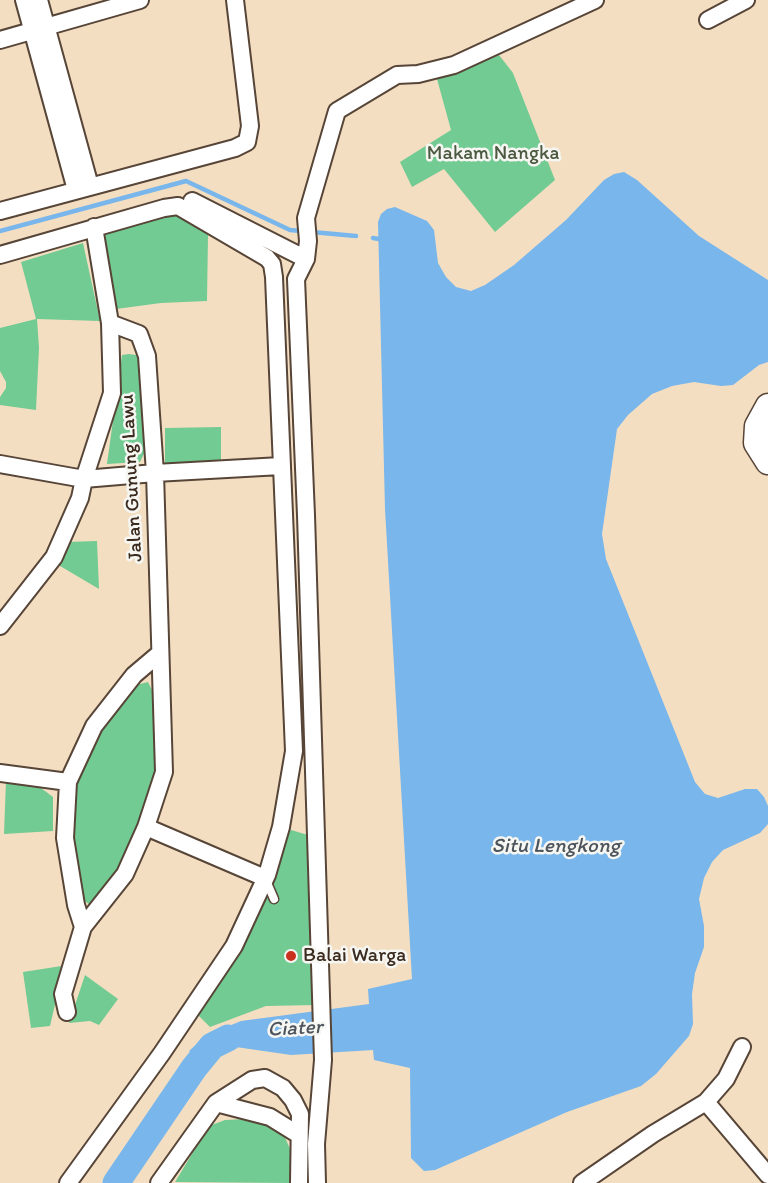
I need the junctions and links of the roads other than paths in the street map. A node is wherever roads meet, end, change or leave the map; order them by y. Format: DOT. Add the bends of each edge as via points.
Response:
graph roads {
  1 [pos="24,0"];
  2 [pos="39,0"];
  3 [pos="140,0"];
  4 [pos="235,0"];
  5 [pos="596,0"];
  6 [pos="746,0"];
  7 [pos="708,20"];
  8 [pos="39,28"];
  9 [pos="0,40"];
  10 [pos="83,188"];
  11 [pos="0,211"];
  12 [pos="94,227"];
  13 [pos="0,245"];
  14 [pos="0,255"];
  15 [pos="306,259"];
  16 [pos="110,323"];
  17 [pos="768,406"];
  18 [pos="768,462"];
  19 [pos="0,464"];
  20 [pos="281,466"];
  21 [pos="154,473"];
  22 [pos="84,479"];
  23 [pos="0,626"];
  24 [pos="160,653"];
  25 [pos="0,773"];
  26 [pos="69,782"];
  27 [pos="146,827"];
  28 [pos="265,878"];
  29 [pos="274,899"];
  30 [pos="83,927"];
  31 [pos="67,1012"];
  32 [pos="742,1047"];
  33 [pos="706,1102"];
  34 [pos="216,1103"];
  35 [pos="299,1135"];
  36 [pos="768,1175"];
  37 [pos="593,1180"];
  38 [pos="68,1183"];
  39 [pos="159,1183"];
  40 [pos="299,1183"];
  41 [pos="317,1183"];
  1 -- 8 [label="street"];
  2 -- 8 [label="street"];
  3 -- 8 [label="street"];
  4 -- 10 [label="street" via="250,126 247,142"];
  5 -- 15 [label="street" via="454,65 397,75 337,111 306,218"];
  6 -- 7 [label="street"];
  8 -- 9 [label="street"];
  8 -- 10 [label="street"];
  10 -- 11 [label="street"];
  12 -- 14 [label="street"];
  12 -- 16 [label="street"];
  12 -- 20 [label="street" via="178,206 272,264"];
  13 -- 15 [label="street" via="180,195"];
  15 -- 41 [label="street" via="296,279 323,1060"];
  16 -- 21 [label="street, Jalan Gunung Lawu" via="139,334 147,356"];
  16 -- 22 [label="street" via="112,393"];
  17 -- 18 [label="street" via="757,426 756,443"];
  19 -- 22 [label="street"];
  20 -- 21 [label="street"];
  20 -- 28 [label="street" via="294,751 281,827"];
  21 -- 22 [label="street"];
  21 -- 24 [label="street, Jalan Gunung Lawu"];
  22 -- 23 [label="street" via="80,498 54,557"];
  24 -- 26 [label="street" via="134,675 94,726"];
  24 -- 27 [label="street, Jalan Gunung Lawu" via="164,772"];
  25 -- 26 [label="street"];
  26 -- 30 [label="street" via="65,838"];
  27 -- 28 [label="street"];
  27 -- 30 [label="street, Jalan Gunung Lawu" via="125,874"];
  28 -- 29 [label="lane"];
  28 -- 38 [label="street" via="234,946"];
  30 -- 31 [label="street, Jalan Gunung Lawu" via="63,994"];
  32 -- 33 [label="street" via="726,1079"];
  33 -- 36 [label="street"];
  33 -- 37 [label="street" via="653,1134"];
  34 -- 35 [label="street" via="270,1117"];
  34 -- 35 [label="street" via="252,1080 265,1078 283,1088 293,1100 300,1114"];
  34 -- 39 [label="street"];
  35 -- 40 [label="street"];
}
